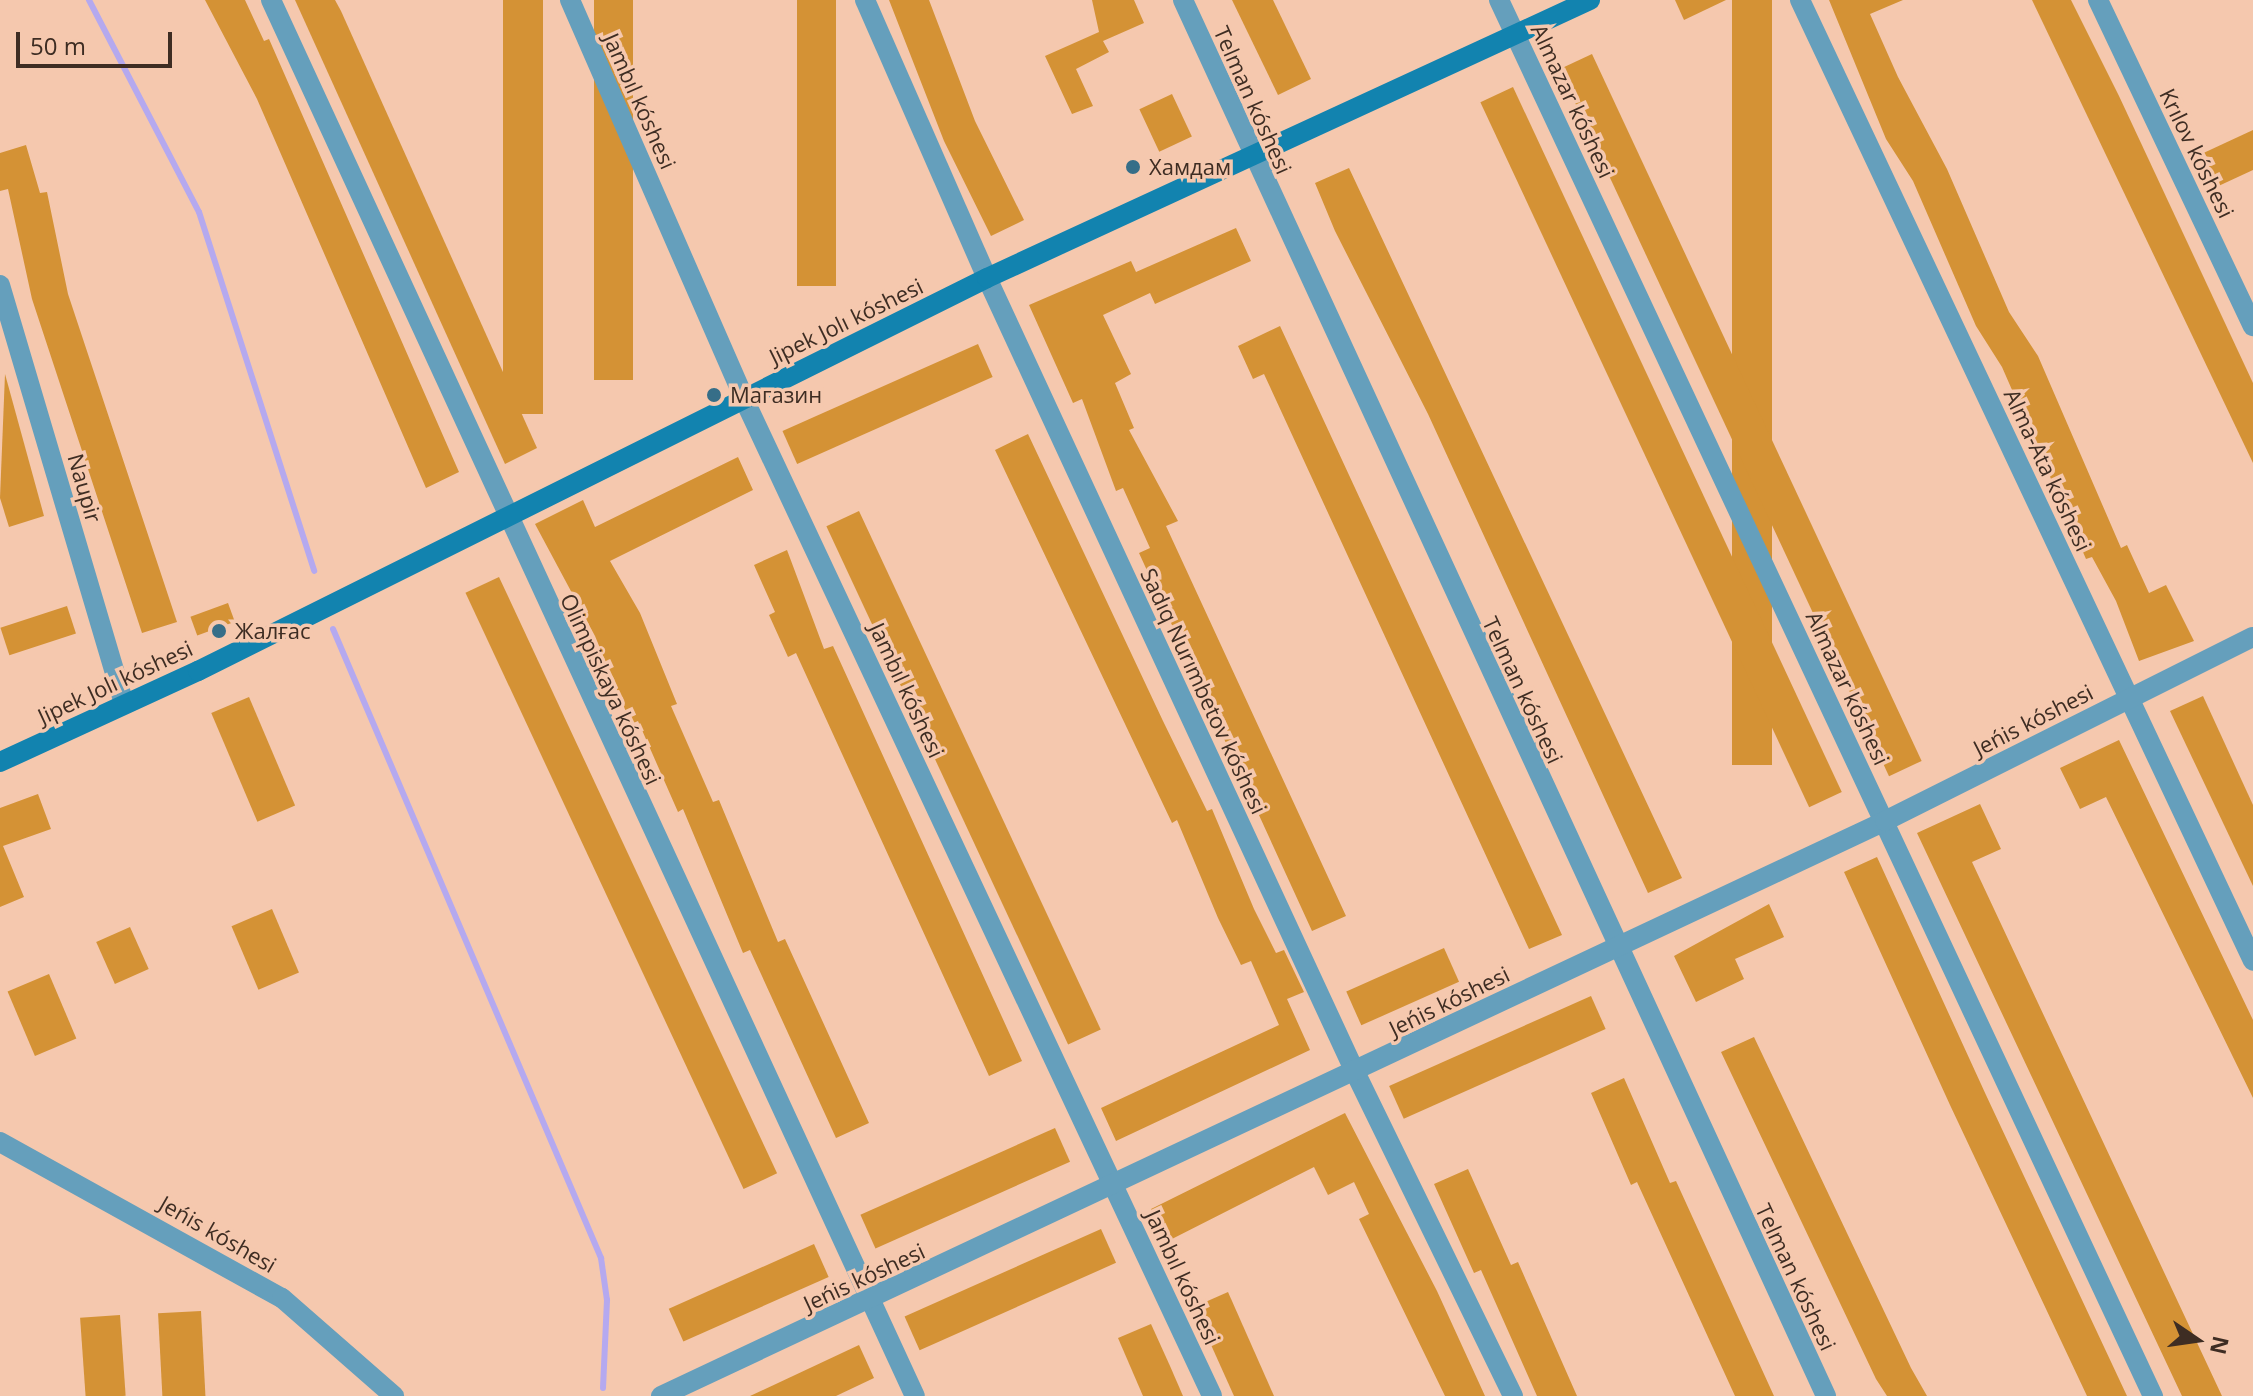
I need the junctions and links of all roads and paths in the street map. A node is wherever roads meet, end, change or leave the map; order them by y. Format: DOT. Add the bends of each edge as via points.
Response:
graph roads {
  1 [pos="271,0"];
  2 [pos="570,0"];
  3 [pos="865,0"];
  4 [pos="1183,0"];
  5 [pos="1499,0"];
  6 [pos="1590,0"];
  7 [pos="1800,0"];
  8 [pos="2098,0"];
  9 [pos="1515,35"];
  10 [pos="1252,156"];
  11 [pos="987,278"];
  12 [pos="0,285"];
  13 [pos="2253,326"];
  14 [pos="744,399"];
  15 [pos="504,516"];
  16 [pos="2253,637"];
  17 [pos="2129,699"];
  18 [pos="124,704"];
  19 [pos="0,762"];
  20 [pos="1885,821"];
  21 [pos="1614,946"];
  22 [pos="2253,961"];
  23 [pos="1356,1074"];
  24 [pos="0,1142"];
  25 [pos="1115,1186"];
  26 [pos="869,1301"];
  27 [pos="394,1396"];
  28 [pos="661,1396"];
  29 [pos="915,1396"];
  30 [pos="1212,1396"];
  31 [pos="1513,1396"];
  32 [pos="1826,1396"];
  33 [pos="2153,1396"];
  1 -- 15 [label="street, Olimpiskaya kóshesi"];
  2 -- 14 [label="street, Jambıl kóshesi"];
  3 -- 11 [label="street, Sadıq Nurımbetov kóshesi"];
  4 -- 10 [label="street, Telman kóshesi"];
  5 -- 9 [label="street, Almazar kóshesi"];
  6 -- 9 [label="street, Jipek Jolı kóshesi"];
  7 -- 17 [label="street, Alma-Ata kóshesi"];
  8 -- 13 [label="street, Krılov kóshesi"];
  9 -- 10 [label="street, Jipek Jolı kóshesi"];
  9 -- 20 [label="street, Almazar kóshesi"];
  10 -- 11 [label="street, Jipek Jolı kóshesi"];
  10 -- 21 [label="street, Telman kóshesi"];
  11 -- 14 [label="street, Jipek Jolı kóshesi"];
  11 -- 23 [label="street, Sadıq Nurımbetov kóshesi"];
  12 -- 18 [label="street, Naupir"];
  14 -- 15 [label="street, Jipek Jolı kóshesi"];
  14 -- 25 [label="street, Jambıl kóshesi"];
  15 -- 18 [label="street, Jipek Jolı kóshesi"];
  15 -- 26 [label="street, Olimpiskaya kóshesi"];
  16 -- 17 [label="street, Jeńis kóshesi"];
  17 -- 20 [label="street, Jeńis kóshesi"];
  17 -- 22 [label="street, Alma-Ata kóshesi"];
  18 -- 19 [label="street, Jipek Jolı kóshesi"];
  20 -- 21 [label="street, Jeńis kóshesi"];
  20 -- 33 [label="street, Almazar kóshesi"];
  21 -- 23 [label="street, Jeńis kóshesi"];
  21 -- 32 [label="street, Telman kóshesi"];
  23 -- 25 [label="street, Jeńis kóshesi"];
  23 -- 31 [label="street, Sadıq Nurımbetov kóshesi"];
  24 -- 27 [label="street, Jeńis kóshesi" via="282,1298"];
  25 -- 26 [label="street, Jeńis kóshesi"];
  25 -- 30 [label="street, Jambıl kóshesi"];
  26 -- 28 [label="street, Jeńis kóshesi"];
  26 -- 29 [label="street, Olimpiskaya kóshesi"];
}
